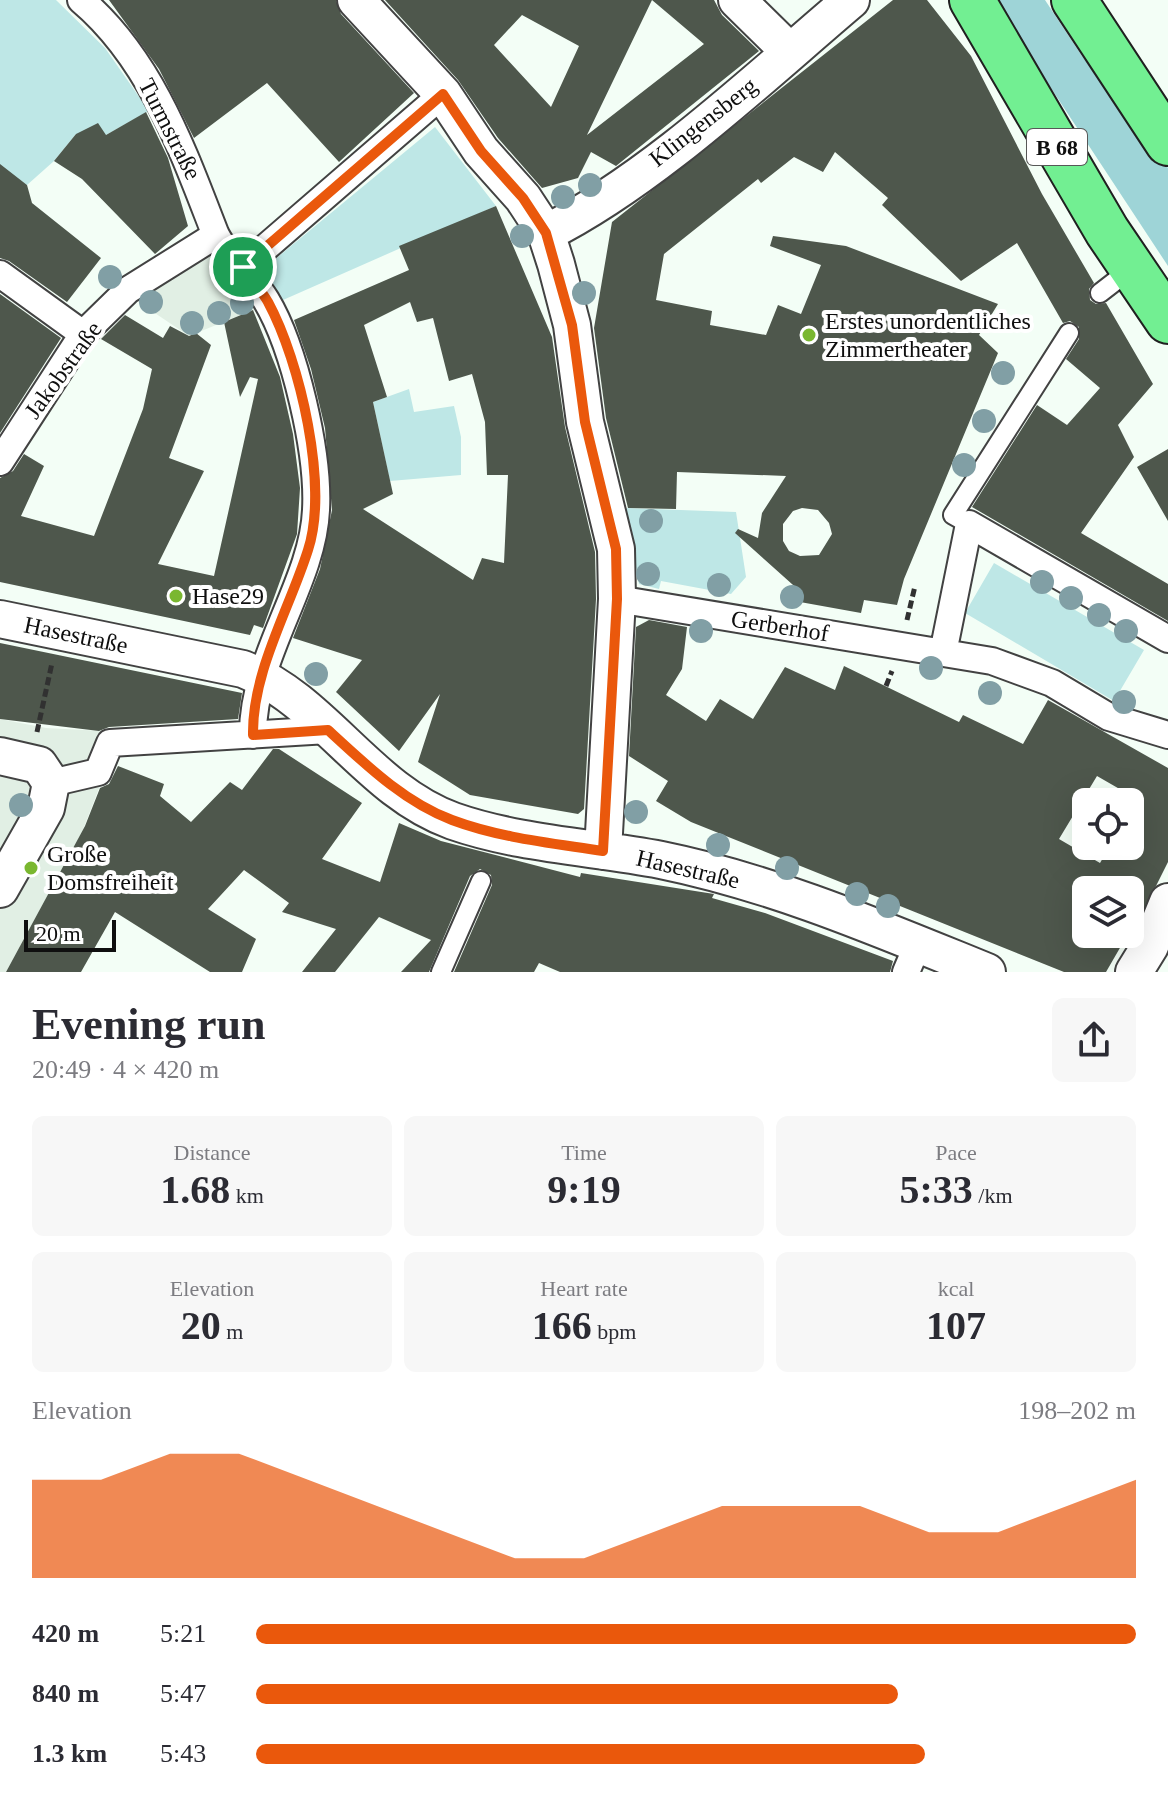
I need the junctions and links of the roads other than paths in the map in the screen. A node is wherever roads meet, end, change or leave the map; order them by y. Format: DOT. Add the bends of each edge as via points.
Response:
graph roads {
  1 [pos="81,0"];
  2 [pos="356,0"];
  3 [pos="851,0"];
  4 [pos="972,0"];
  5 [pos="1074,0"];
  6 [pos="747,4"];
  7 [pos="790,52"];
  8 [pos="443,94"];
  9 [pos="1168,143"];
  10 [pos="216,235"];
  11 [pos="551,248"];
  12 [pos="243,267"];
  13 [pos="0,274"];
  14 [pos="1168,321"];
  15 [pos="1069,333"];
  16 [pos="83,334"];
  17 [pos="0,462"];
  18 [pos="969,524"];
  19 [pos="617,599"];
  20 [pos="0,619"];
  21 [pos="1168,639"];
  22 [pos="943,653"];
  23 [pos="262,676"];
  24 [pos="328,730"];
  25 [pos="253,735"];
  26 [pos="1168,735"];
  27 [pos="27,767"];
  28 [pos="603,851"];
  29 [pos="481,881"];
  30 [pos="0,889"];
  31 [pos="1168,902"];
  32 [pos="912,958"];
  33 [pos="441,972"];
  34 [pos="987,972"];
  35 [pos="1134,972"];
  1 -- 10 [label="street, Turmstraße" via="102,18 165,114"];
  2 -- 8 [label="street"];
  3 -- 7 [label="street, Klingensberg"];
  4 -- 14 [label="main road, B 68" via="1115,281"];
  5 -- 9 [label="main road"];
  6 -- 7 [label="street"];
  7 -- 11 [label="street, Klingensberg" via="586,213"];
  8 -- 11 [label="street" via="481,151 523,198"];
  8 -- 12 [label="street"];
  10 -- 12 [label="street, Turmstraße"];
  10 -- 16 [label="street, Jakobstraße" via="128,290"];
  11 -- 19 [label="street" via="572,325 585,422 616,549"];
  12 -- 23 [label="street, Turmstraße" via="268,302 299,386 317,512"];
  13 -- 16 [label="street"];
  15 -- 18 [label="lane" via="953,515"];
  16 -- 17 [label="street, Jakobstraße"];
  18 -- 21 [label="street"];
  18 -- 22 [label="street"];
  19 -- 22 [label="street, Gerberhof"];
  19 -- 28 [label="street"];
  20 -- 23 [label="street, Hasestraße"];
  22 -- 26 [label="street, Gerberhof" via="992,661 1052,683 1109,717"];
  23 -- 24 [label="street, Hasestraße"];
  23 -- 25 [label="street" via="252,713"];
  24 -- 25 [label="street"];
  24 -- 28 [label="street, Hasestraße" via="383,780 496,845"];
  25 -- 27 [label="street" via="110,743 98,772"];
  27 -- 30 [label="street" via="46,808"];
  28 -- 32 [label="street, Hasestraße" via="733,877"];
  29 -- 33 [label="lane"];
  31 -- 35 [label="street"];
  32 -- 34 [label="street, Hasestraße"];
}
